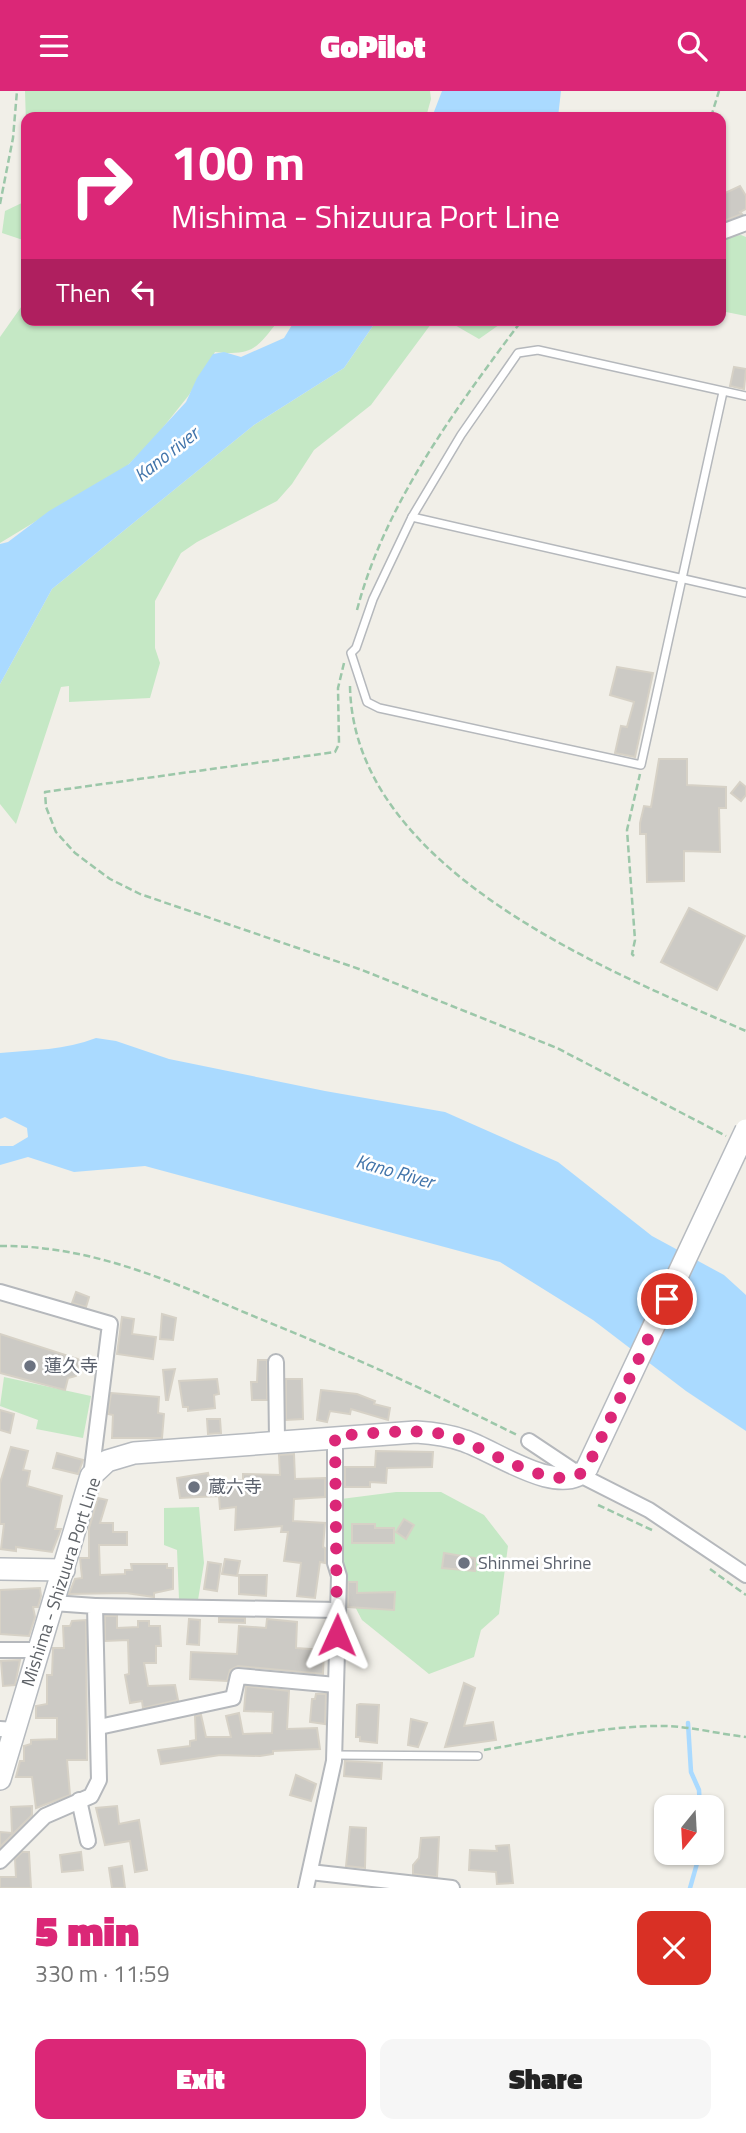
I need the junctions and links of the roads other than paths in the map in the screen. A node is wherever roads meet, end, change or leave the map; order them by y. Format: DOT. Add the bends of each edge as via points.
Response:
graph roads {
  1 [pos="746,223"];
  2 [pos="726,230"];
  3 [pos="723,392"];
  4 [pos="746,396"];
  5 [pos="412,517"];
  6 [pos="682,579"];
  7 [pos="746,593"];
  8 [pos="737,1134"];
  9 [pos="0,1292"];
  10 [pos="276,1361"];
  11 [pos="335,1436"];
  12 [pos="277,1440"];
  13 [pos="529,1441"];
  14 [pos="583,1471"];
  15 [pos="91,1476"];
  16 [pos="0,1569"];
  17 [pos="64,1570"];
  18 [pos="746,1575"];
  19 [pos="53,1603"];
  20 [pos="95,1606"];
  21 [pos="338,1610"];
  22 [pos="0,1650"];
  23 [pos="38,1650"];
  24 [pos="336,1685"];
  25 [pos="99,1727"];
  26 [pos="7,1729"];
  27 [pos="335,1755"];
  28 [pos="478,1756"];
  29 [pos="0,1779"];
  30 [pos="79,1800"];
  31 [pos="88,1841"];
  32 [pos="0,1861"];
  33 [pos="310,1872"];
  34 [pos="306,1888"];
  35 [pos="445,1888"];
  1 -- 2 [label="street"];
  3 -- 4 [label="lane"];
  3 -- 5 [label="lane" via="538,350 521,352 491,390"];
  3 -- 6 [label="lane"];
  5 -- 6 [label="lane"];
  5 -- 6 [label="lane" via="351,653 367,702 379,708 642,765"];
  6 -- 7 [label="lane"];
  8 -- 14 [label="main road, bridge"];
  9 -- 15 [label="street" via="110,1324"];
  10 -- 12 [label="street"];
  11 -- 12 [label="main road, Mishima - Shizuura Port Line"];
  11 -- 14 [label="main road, Mishima - Shizuura Port Line" via="443,1434 547,1478 568,1478"];
  11 -- 21 [label="street"];
  12 -- 15 [label="main road, Mishima - Shizuura Port Line" via="134,1453 107,1461"];
  13 -- 14 [label="street"];
  14 -- 18 [label="street"];
  15 -- 17 [label="main road, Mishima - Shizuura Port Line"];
  16 -- 17 [label="main road"];
  17 -- 19 [label="main road, Mishima - Shizuura Port Line"];
  19 -- 20 [label="street"];
  19 -- 23 [label="main road, Mishima - Shizuura Port Line"];
  20 -- 21 [label="street"];
  20 -- 25 [label="street"];
  21 -- 24 [label="street"];
  22 -- 23 [label="street"];
  23 -- 26 [label="main road, Mishima - Shizuura Port Line"];
  24 -- 25 [label="street" via="238,1676 233,1697"];
  24 -- 27 [label="street"];
  25 -- 30 [label="street" via="99,1780 91,1796"];
  26 -- 29 [label="main road, Mishima - Shizuura Port Line"];
  27 -- 28 [label="lane"];
  27 -- 33 [label="street"];
  30 -- 31 [label="street"];
  30 -- 32 [label="street" via="45,1816"];
  33 -- 34 [label="street"];
  33 -- 35 [label="street"];
}
